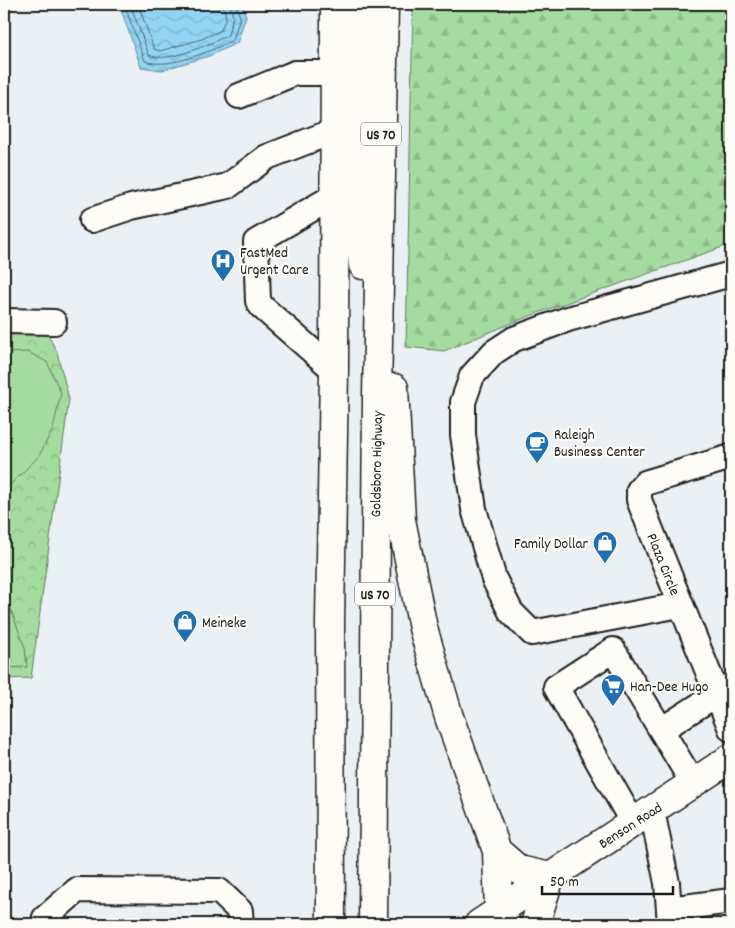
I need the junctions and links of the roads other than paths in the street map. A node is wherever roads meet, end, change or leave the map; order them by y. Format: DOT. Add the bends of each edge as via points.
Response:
graph roads {
  1 [pos="384,4"];
  2 [pos="340,5"];
  3 [pos="334,73"];
  4 [pos="239,96"];
  5 [pos="334,132"];
  6 [pos="334,196"];
  7 [pos="92,220"];
  8 [pos="378,265"];
  9 [pos="731,274"];
  10 [pos="4,321"];
  11 [pos="54,322"];
  12 [pos="334,370"];
  13 [pos="377,396"];
  14 [pos="731,457"];
  15 [pos="680,605"];
  16 [pos="724,690"];
  17 [pos="731,729"];
  18 [pos="661,730"];
  19 [pos="731,758"];
  20 [pos="693,783"];
  21 [pos="642,817"];
  22 [pos="497,851"];
  23 [pos="550,877"];
  24 [pos="731,900"];
  25 [pos="670,917"];
  26 [pos="495,920"];
  27 [pos="48,924"];
  28 [pos="241,924"];
  29 [pos="332,924"];
  30 [pos="373,924"];
  31 [pos="535,924"];
  1 -- 8 [label="main road, Goldsboro Highway / US 70"];
  2 -- 3 [label="main road"];
  2 -- 13 [label="main road"];
  3 -- 4 [label="street" via="294,73"];
  3 -- 5 [label="main road"];
  5 -- 6 [label="main road"];
  5 -- 7 [label="street" via="267,157 228,186 130,207"];
  6 -- 12 [label="main road"];
  6 -- 12 [label="street" via="256,242 258,301"];
  8 -- 13 [label="main road, Goldsboro Highway / US 70"];
  8 -- 22 [label="main road" via="391,341 402,529 423,628 449,716"];
  9 -- 15 [label="street" via="568,319 514,338 494,352 472,376 463,402 463,434 474,509 494,579 511,612 532,633"];
  10 -- 11 [label="street"];
  12 -- 29 [label="main road" via="330,622"];
  13 -- 30 [label="main road, Goldsboro Highway / US 70"];
  14 -- 15 [label="street, Plaza Circle" via="645,483 639,490 638,500"];
  15 -- 16 [label="street, Plaza Circle"];
  16 -- 17 [label="street, Plaza Circle"];
  16 -- 18 [label="street"];
  18 -- 20 [label="street"];
  18 -- 21 [label="street" via="613,650 556,687"];
  19 -- 20 [label="main road, Benson Road"];
  20 -- 21 [label="main road, Benson Road"];
  21 -- 23 [label="main road, Benson Road"];
  21 -- 25 [label="street" via="667,884"];
  22 -- 23 [label="main road" via="519,870"];
  22 -- 26 [label="main road"];
  23 -- 26 [label="main road, Benson Road"];
  23 -- 31 [label="main road"];
  24 -- 25 [label="street"];
  27 -- 28 [label="street" via="45,918 77,890 86,890 219,891 240,911"];
}
